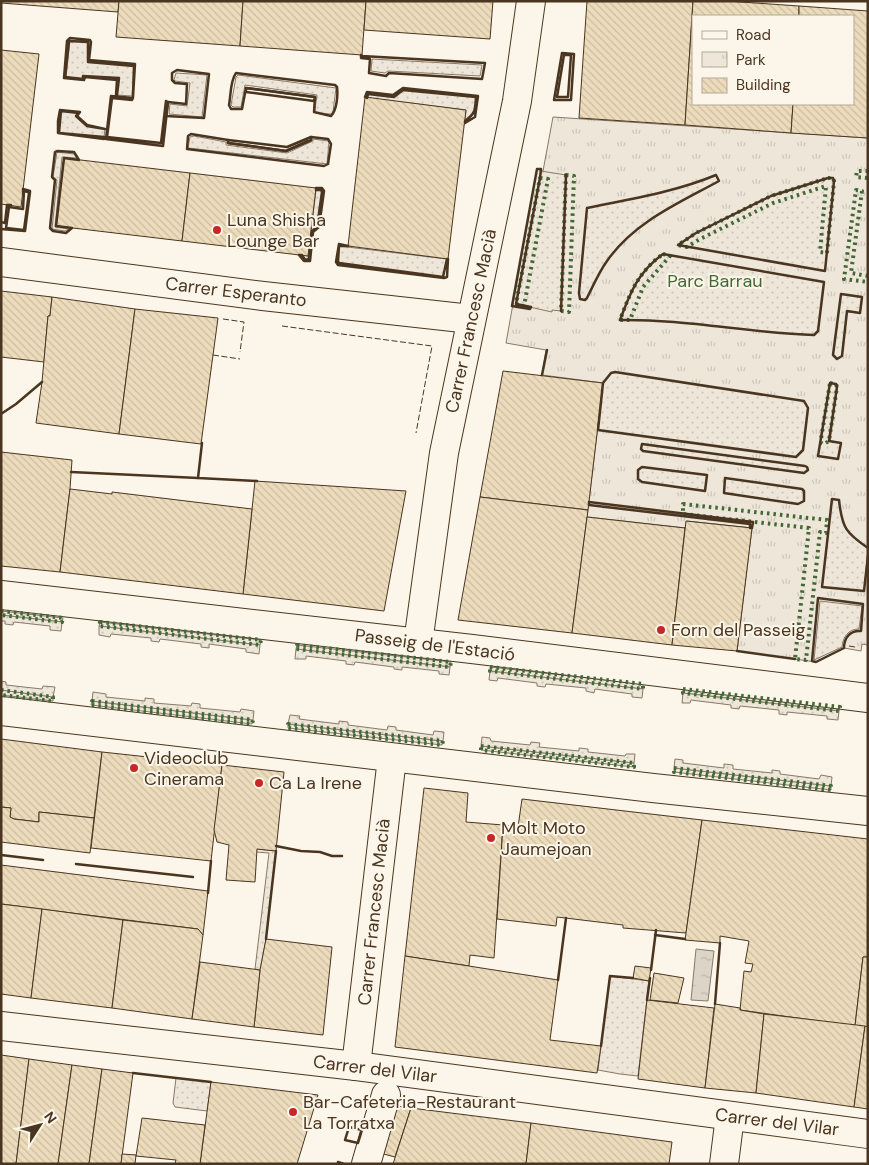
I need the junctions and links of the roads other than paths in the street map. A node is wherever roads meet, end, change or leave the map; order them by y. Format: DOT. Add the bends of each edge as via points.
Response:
graph roads {
  1 [pos="530,1"];
  2 [pos="1,262"];
  3 [pos="471,319"];
  4 [pos="1,595"];
  5 [pos="418,643"];
  6 [pos="868,698"];
  7 [pos="1,711"];
  8 [pos="392,758"];
  9 [pos="868,811"];
  10 [pos="1,1026"];
  11 [pos="356,1066"];
  12 [pos="386,1095"];
  13 [pos="730,1116"];
  14 [pos="868,1134"];
  15 [pos="366,1164"];
  16 [pos="724,1164"];
  1 -- 3 [label="street, Carrer Francesc Macià" via="517,101"];
  2 -- 3 [label="street, Carrer Esperanto"];
  3 -- 5 [label="street, Carrer Francesc Macià" via="444,454"];
  4 -- 5 [label="street, Passeig de l'Estació"];
  5 -- 6 [label="street, Passeig de l'Estació"];
  7 -- 8 [label="street"];
  8 -- 9 [label="street"];
  8 -- 11 [label="street, Carrer Francesc Macià"];
  10 -- 11 [label="street, Carrer del Vilar"];
  11 -- 13 [label="street, Carrer del Vilar"];
  12 -- 15 [label="street"];
  13 -- 14 [label="street, Carrer del Vilar"];
  13 -- 16 [label="street"];
}
